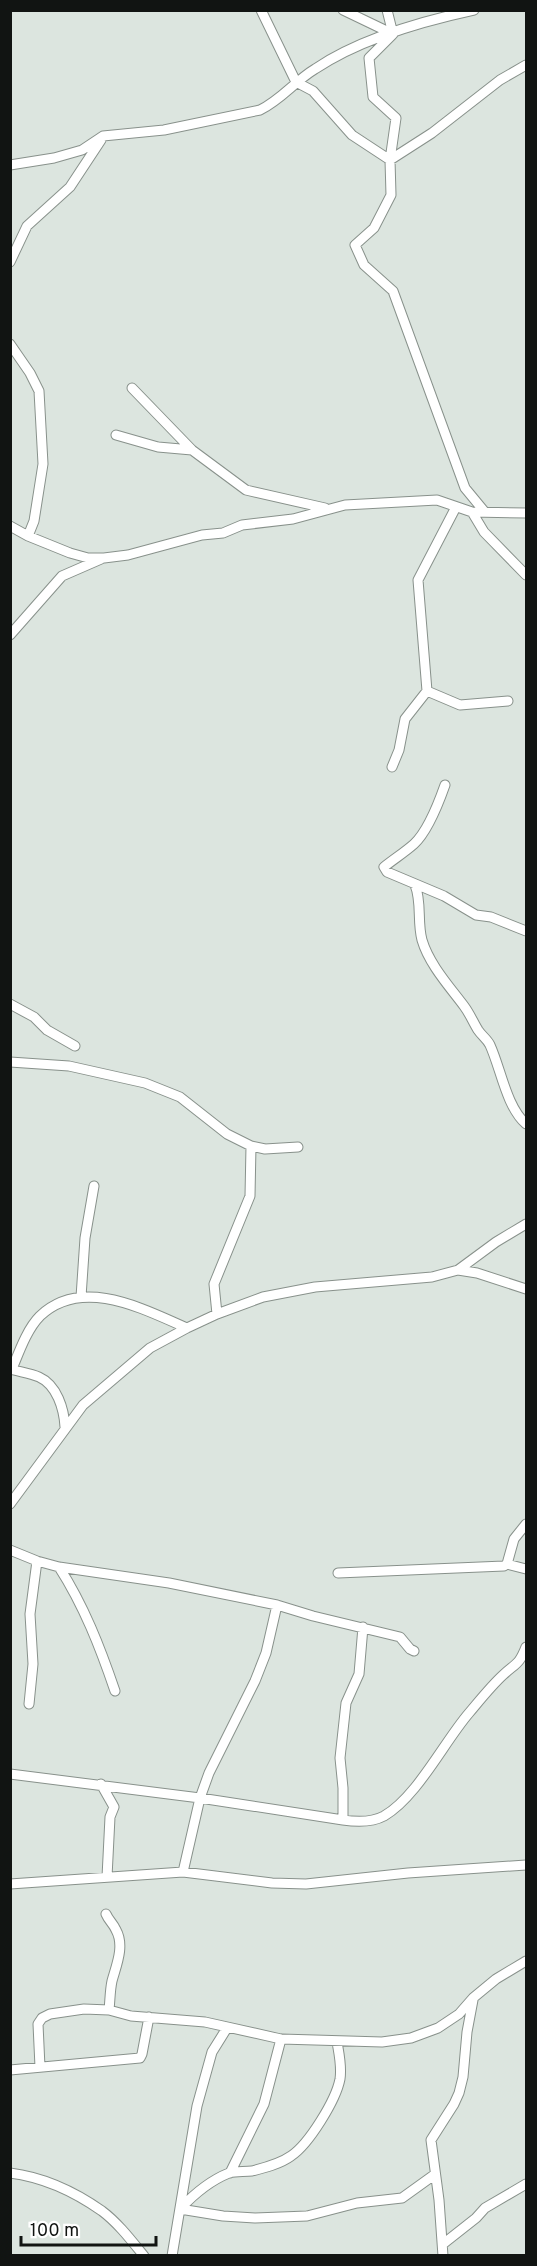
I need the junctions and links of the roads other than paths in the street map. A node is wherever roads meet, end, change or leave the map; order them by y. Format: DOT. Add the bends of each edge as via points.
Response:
graph roads {
  1 [pos="261,10"];
  2 [pos="342,10"];
  3 [pos="387,10"];
  4 [pos="474,10"];
  5 [pos="393,34"];
  6 [pos="526,65"];
  7 [pos="296,82"];
  8 [pos="103,136"];
  9 [pos="390,160"];
  10 [pos="10,165"];
  11 [pos="10,262"];
  12 [pos="10,344"];
  13 [pos="132,388"];
  14 [pos="116,435"];
  15 [pos="192,450"];
  16 [pos="456,507"];
  17 [pos="327,508"];
  18 [pos="484,511"];
  19 [pos="472,512"];
  20 [pos="526,513"];
  21 [pos="10,526"];
  22 [pos="28,536"];
  23 [pos="104,558"];
  24 [pos="526,575"];
  25 [pos="10,635"];
  26 [pos="427,691"];
  27 [pos="508,701"];
  28 [pos="392,767"];
  29 [pos="444,785"];
  30 [pos="415,885"];
  31 [pos="526,931"];
  32 [pos="10,1004"];
  33 [pos="75,1046"];
  34 [pos="10,1062"];
  35 [pos="526,1124"];
  36 [pos="251,1146"];
  37 [pos="298,1147"];
  38 [pos="94,1186"];
  39 [pos="526,1224"];
  40 [pos="458,1270"];
  41 [pos="526,1288"];
  42 [pos="81,1297"];
  43 [pos="217,1314"];
  44 [pos="187,1328"];
  45 [pos="11,1369"];
  46 [pos="65,1427"];
  47 [pos="10,1504"];
  48 [pos="526,1524"];
  49 [pos="10,1550"];
  50 [pos="37,1561"];
  51 [pos="507,1564"];
  52 [pos="59,1567"];
  53 [pos="526,1569"];
  54 [pos="338,1573"];
  55 [pos="277,1605"];
  56 [pos="363,1627"];
  57 [pos="526,1647"];
  58 [pos="414,1651"];
  59 [pos="115,1691"];
  60 [pos="29,1704"];
  61 [pos="10,1774"];
  62 [pos="101,1784"];
  63 [pos="200,1798"];
  64 [pos="343,1820"];
  65 [pos="526,1865"];
  66 [pos="183,1872"];
  67 [pos="107,1877"];
  68 [pos="10,1884"];
  69 [pos="106,1914"];
  70 [pos="526,1961"];
  71 [pos="473,1998"];
  72 [pos="109,2010"];
  73 [pos="149,2018"];
  74 [pos="227,2028"];
  75 [pos="281,2039"];
  76 [pos="337,2042"];
  77 [pos="40,2067"];
  78 [pos="10,2070"];
  79 [pos="10,2173"];
  80 [pos="230,2173"];
  81 [pos="434,2175"];
  82 [pos="526,2184"];
  83 [pos="180,2209"];
  84 [pos="443,2244"];
  85 [pos="144,2256"];
  86 [pos="172,2256"];
  87 [pos="443,2256"];
  1 -- 7 [label="street"];
  2 -- 5 [label="street"];
  3 -- 5 [label="street"];
  4 -- 5 [label="street"];
  5 -- 7 [label="street" via="352,48"];
  5 -- 9 [label="street" via="369,58 373,97 396,118"];
  6 -- 9 [label="street"];
  7 -- 8 [label="street" via="273,104 244,115 164,130"];
  7 -- 9 [label="street" via="313,91 352,135"];
  8 -- 10 [label="street" via="82,150"];
  8 -- 11 [label="street" via="70,187 27,226"];
  9 -- 18 [label="street" via="391,195 374,228 355,245 364,265 393,291 465,488"];
  12 -- 22 [label="street" via="39,392 43,464"];
  13 -- 15 [label="street"];
  14 -- 15 [label="street" via="158,447"];
  15 -- 17 [label="street" via="246,490"];
  16 -- 17 [label="street" via="444,501 425,500"];
  16 -- 19 [label="street"];
  16 -- 26 [label="street" via="418,580"];
  17 -- 23 [label="street" via="298,518 242,525 223,533"];
  18 -- 19 [label="street"];
  18 -- 20 [label="street"];
  19 -- 24 [label="street" via="484,532"];
  21 -- 22 [label="street"];
  22 -- 23 [label="street" via="78,556"];
  23 -- 25 [label="street" via="63,576"];
  26 -- 27 [label="street" via="460,705"];
  26 -- 28 [label="street" via="405,719"];
  29 -- 30 [label="street" via="422,834 384,867"];
  30 -- 31 [label="street" via="476,915"];
  30 -- 35 [label="street" via="426,949 490,1045 516,1113"];
  32 -- 33 [label="street"];
  34 -- 36 [label="street" via="69,1066 145,1083 180,1097 227,1134"];
  36 -- 37 [label="street"];
  36 -- 43 [label="street" via="250,1196 214,1284"];
  38 -- 42 [label="street"];
  39 -- 40 [label="street"];
  40 -- 41 [label="street"];
  40 -- 43 [label="street" via="432,1277 315,1287 263,1297"];
  42 -- 44 [label="street" via="116,1300"];
  42 -- 45 [label="street" via="68,1299 38,1317"];
  43 -- 44 [label="street"];
  44 -- 46 [label="street" via="150,1348 126,1367 83,1405"];
  45 -- 46 [label="street" via="41,1378 51,1388 62,1405"];
  46 -- 47 [label="street"];
  48 -- 51 [label="street" via="514,1539"];
  49 -- 50 [label="street"];
  50 -- 52 [label="street"];
  50 -- 60 [label="street" via="30,1614 33,1664"];
  51 -- 53 [label="street"];
  51 -- 54 [label="street"];
  52 -- 55 [label="street" via="169,1583"];
  52 -- 59 [label="street" via="88,1619"];
  55 -- 56 [label="street"];
  55 -- 63 [label="street" via="255,1681"];
  56 -- 58 [label="street" via="400,1637"];
  56 -- 64 [label="street" via="359,1674 346,1702 340,1758"];
  57 -- 64 [label="street" via="518,1663 466,1716 408,1794 386,1815 366,1821"];
  61 -- 62 [label="street"];
  62 -- 63 [label="street"];
  62 -- 67 [label="street" via="114,1807"];
  63 -- 64 [label="street"];
  63 -- 66 [label="street"];
  65 -- 66 [label="street" via="288,1885"];
  66 -- 67 [label="street"];
  67 -- 68 [label="street"];
  69 -- 72 [label="street" via="116,1929 120,1951"];
  70 -- 71 [label="street"];
  71 -- 76 [label="street" via="459,2014 438,2028 411,2038"];
  71 -- 81 [label="street" via="461,2085 454,2104 430,2140"];
  72 -- 73 [label="street"];
  72 -- 77 [label="street" via="84,2009 42,2018 38,2024"];
  73 -- 74 [label="street" via="206,2022"];
  73 -- 77 [label="street" via="140,2058"];
  74 -- 75 [label="street"];
  74 -- 83 [label="street" via="212,2052 197,2106"];
  75 -- 76 [label="street"];
  75 -- 80 [label="street" via="264,2104"];
  76 -- 80 [label="street" via="340,2079 307,2140 291,2156 274,2164"];
  77 -- 78 [label="street"];
  79 -- 85 [label="street" via="55,2185 102,2211"];
  80 -- 83 [label="street" via="203,2187"];
  81 -- 83 [label="street" via="402,2198 357,2203 307,2216 223,2216"];
  81 -- 84 [label="street"];
  82 -- 84 [label="street" via="485,2208"];
  83 -- 86 [label="street"];
  84 -- 87 [label="street"];
}
